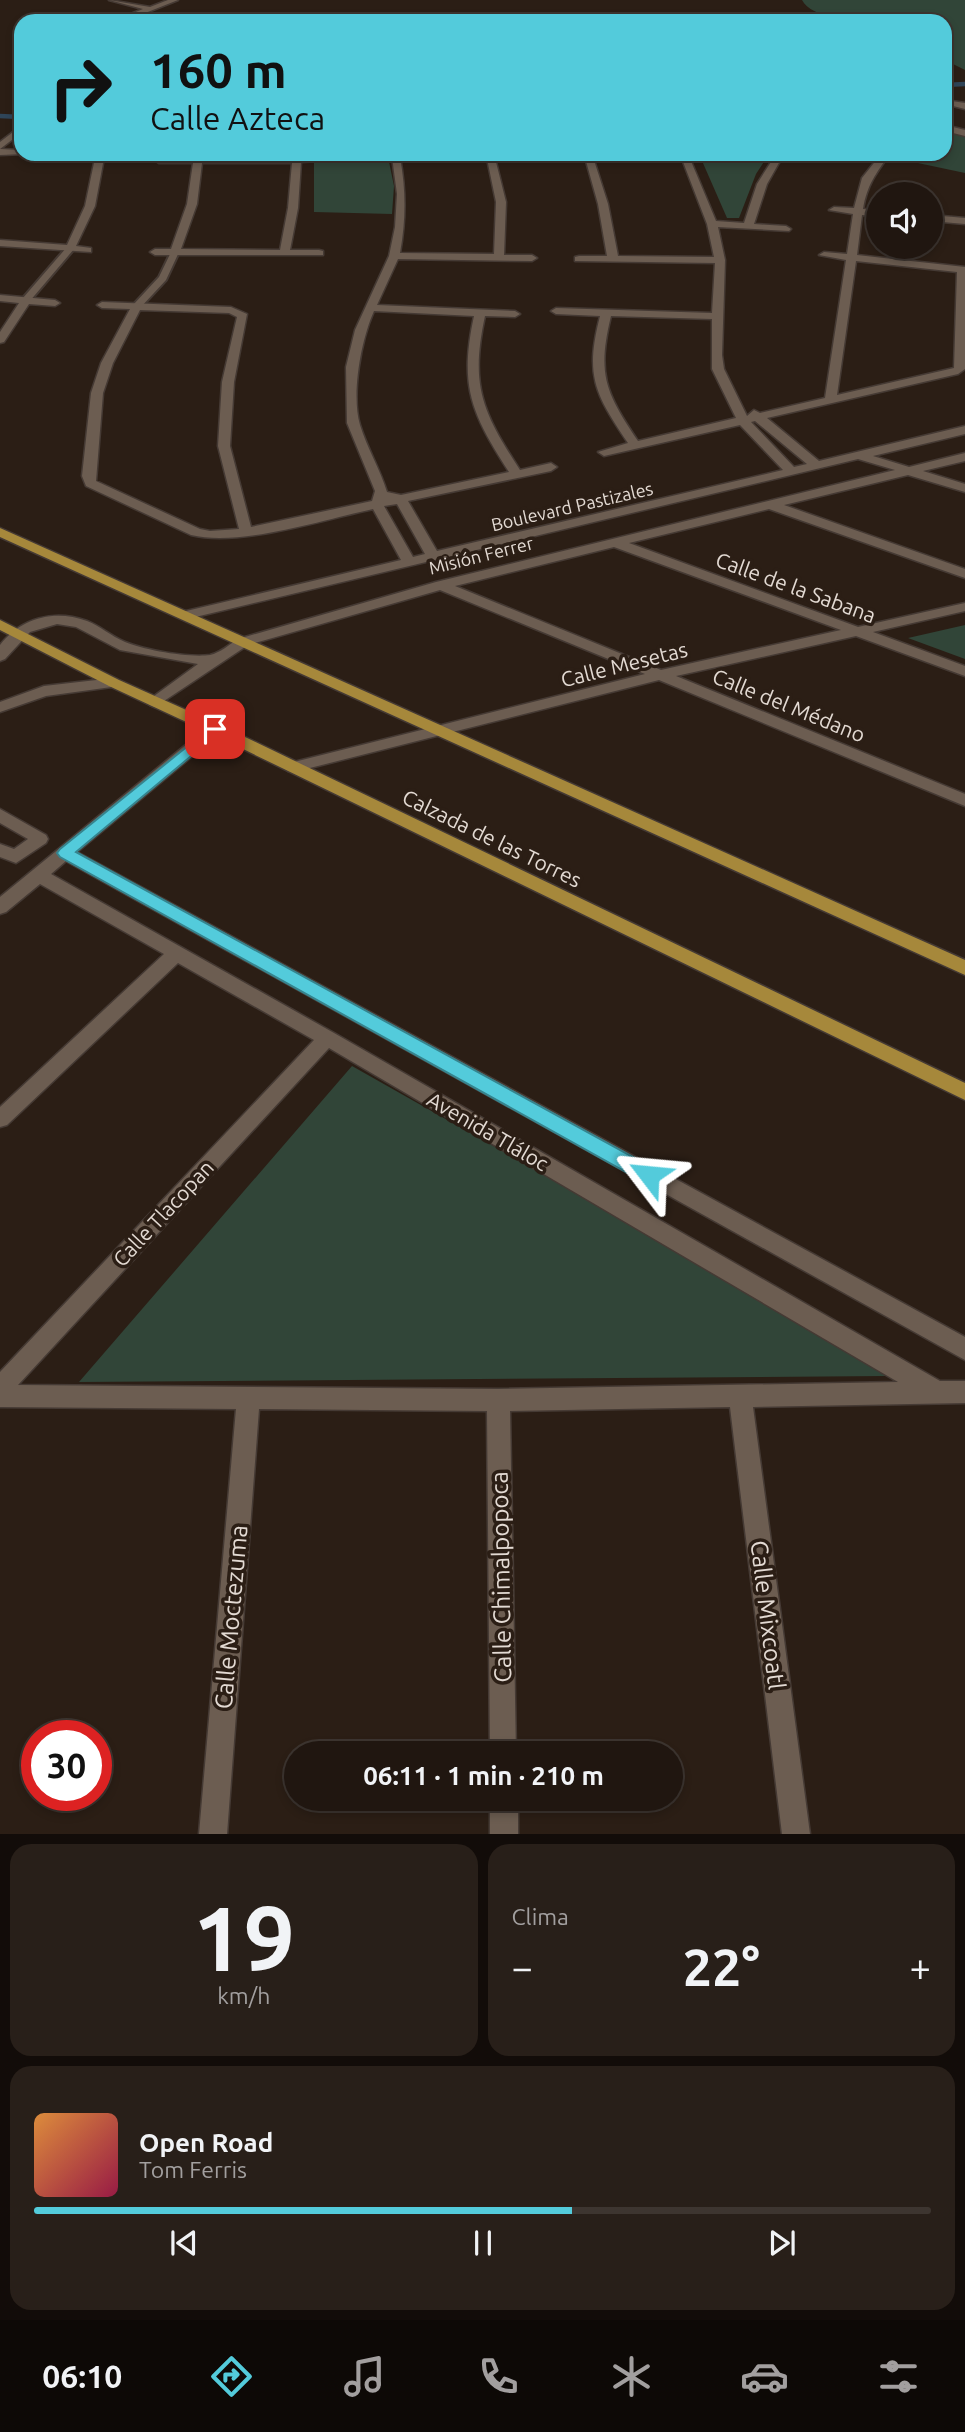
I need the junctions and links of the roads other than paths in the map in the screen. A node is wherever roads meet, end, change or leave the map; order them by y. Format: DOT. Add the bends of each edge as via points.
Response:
graph roads {
  1 [pos="113,0"];
  2 [pos="174,0"];
  3 [pos="151,9"];
  4 [pos="137,14"];
  5 [pos="10,128"];
  6 [pos="14,128"];
  7 [pos="14,135"];
  8 [pos="0,146"];
  9 [pos="99,161"];
  10 [pos="198,161"];
  11 [pos="297,161"];
  12 [pos="393,161"];
  13 [pos="492,161"];
  14 [pos="590,161"];
  15 [pos="687,161"];
  16 [pos="776,161"];
  17 [pos="880,161"];
  18 [pos="834,210"];
  19 [pos="858,212"];
  20 [pos="866,213"];
  21 [pos="943,218"];
  22 [pos="964,218"];
  23 [pos="712,224"];
  24 [pos="748,226"];
  25 [pos="786,229"];
  26 [pos="0,243"];
  27 [pos="70,248"];
  28 [pos="87,250"];
  29 [pos="155,252"];
  30 [pos="175,252"];
  31 [pos="284,253"];
  32 [pos="319,253"];
  33 [pos="824,255"];
  34 [pos="394,256"];
  35 [pos="499,257"];
  36 [pos="532,258"];
  37 [pos="851,258"];
  38 [pos="579,259"];
  39 [pos="612,259"];
  40 [pos="720,260"];
  41 [pos="963,270"];
  42 [pos="0,298"];
  43 [pos="26,300"];
  44 [pos="55,303"];
  45 [pos="102,305"];
  46 [pos="137,306"];
  47 [pos="369,308"];
  48 [pos="556,311"];
  49 [pos="480,313"];
  50 [pos="606,313"];
  51 [pos="515,314"];
  52 [pos="719,316"];
  53 [pos="0,340"];
  54 [pos="830,402"];
  55 [pos="738,406"];
  56 [pos="761,417"];
  57 [pos="743,421"];
  58 [pos="965,430"];
  59 [pos="635,445"];
  60 [pos="604,452"];
  61 [pos="860,456"];
  62 [pos="965,457"];
  63 [pos="817,466"];
  64 [pos="551,467"];
  65 [pos="910,471"];
  66 [pos="792,472"];
  67 [pos="517,474"];
  68 [pos="965,488"];
  69 [pos="380,491"];
  70 [pos="401,500"];
  71 [pos="377,505"];
  72 [pos="768,505"];
  73 [pos="0,532"];
  74 [pos="246,532"];
  75 [pos="613,541"];
  76 [pos="433,556"];
  77 [pos="410,563"];
  78 [pos="965,574"];
  79 [pos="441,584"];
  80 [pos="965,607"];
  81 [pos="187,615"];
  82 [pos="0,624"];
  83 [pos="856,631"];
  84 [pos="17,632"];
  85 [pos="243,642"];
  86 [pos="0,656"];
  87 [pos="215,659"];
  88 [pos="965,671"];
  89 [pos="660,675"];
  90 [pos="114,683"];
  91 [pos="155,702"];
  92 [pos="0,708"];
  93 [pos="215,729"];
  94 [pos="439,732"];
  95 [pos="294,767"];
  96 [pos="965,800"];
  97 [pos="0,815"];
  98 [pos="0,850"];
  99 [pos="65,853"];
  100 [pos="38,875"];
  101 [pos="0,907"];
  102 [pos="177,953"];
  103 [pos="965,968"];
  104 [pos="327,1038"];
  105 [pos="965,1092"];
  106 [pos="0,1119"];
  107 [pos="965,1349"];
  108 [pos="0,1388"];
  109 [pos="935,1391"];
  110 [pos="965,1392"];
  111 [pos="0,1396"];
  112 [pos="740,1396"];
  113 [pos="248,1400"];
  114 [pos="498,1400"];
  115 [pos="503,1741"];
  116 [pos="504,1811"];
  117 [pos="214,1833"];
  118 [pos="504,1833"];
  119 [pos="796,1833"];
  1 -- 3 [label="street"];
  2 -- 3 [label="street"];
  3 -- 4 [label="street"];
  5 -- 6 [label="street"];
  7 -- 8 [label="street"];
  9 -- 27 [label="street" via="90,206"];
  10 -- 30 [label="street" via="192,204"];
  11 -- 31 [label="street"];
  12 -- 34 [label="street" via="401,194"];
  13 -- 35 [label="street" via="501,202"];
  14 -- 39 [label="street"];
  15 -- 23 [label="street"];
  16 -- 24 [label="street" via="762,184"];
  17 -- 19 [label="street" via="867,178"];
  18 -- 19 [label="street"];
  19 -- 20 [label="street"];
  19 -- 37 [label="street"];
  21 -- 22 [label="street"];
  23 -- 24 [label="street"];
  23 -- 40 [label="street"];
  24 -- 25 [label="street"];
  26 -- 27 [label="street"];
  27 -- 28 [label="street"];
  27 -- 43 [label="lane"];
  29 -- 30 [label="street"];
  30 -- 31 [label="street"];
  30 -- 46 [label="lane" via="163,278"];
  31 -- 32 [label="street"];
  33 -- 37 [label="street"];
  34 -- 35 [label="street"];
  34 -- 47 [label="street"];
  35 -- 36 [label="street"];
  37 -- 41 [label="street"];
  37 -- 54 [label="street"];
  38 -- 39 [label="street"];
  39 -- 40 [label="street"];
  40 -- 52 [label="street"];
  41 -- 54 [label="street" via="958,371"];
  42 -- 43 [label="street"];
  43 -- 44 [label="street"];
  43 -- 53 [label="street"];
  45 -- 46 [label="street"];
  46 -- 74 [label="street" via="231,310 243,316 228,382 224,446"];
  46 -- 74 [label="street" via="97,393 90,483 196,532"];
  47 -- 49 [label="street"];
  47 -- 69 [label="street" via="352,368 353,423"];
  48 -- 50 [label="street"];
  49 -- 51 [label="street"];
  49 -- 67 [label="street" via="472,376 478,406"];
  50 -- 52 [label="street"];
  50 -- 59 [label="street" via="596,358 600,380"];
  52 -- 55 [label="street" via="718,369"];
  54 -- 56 [label="street"];
  55 -- 56 [label="street"];
  55 -- 57 [label="street"];
  56 -- 57 [label="street"];
  56 -- 63 [label="street"];
  57 -- 59 [label="street"];
  57 -- 66 [label="street"];
  58 -- 61 [label="street, Boulevard Pastizales"];
  59 -- 60 [label="street"];
  61 -- 63 [label="street, Boulevard Pastizales"];
  61 -- 65 [label="street"];
  62 -- 65 [label="street, Misión Ferrer"];
  63 -- 66 [label="street, Boulevard Pastizales"];
  64 -- 67 [label="street"];
  65 -- 68 [label="street"];
  65 -- 72 [label="street, Misión Ferrer"];
  66 -- 76 [label="street, Boulevard Pastizales"];
  67 -- 70 [label="street"];
  69 -- 70 [label="street"];
  69 -- 71 [label="street"];
  70 -- 71 [label="street"];
  70 -- 76 [label="street"];
  71 -- 74 [label="street"];
  71 -- 77 [label="street"];
  72 -- 75 [label="street, Misión Ferrer"];
  72 -- 78 [label="street"];
  73 -- 81 [label="main road"];
  75 -- 79 [label="street, Misión Ferrer"];
  75 -- 83 [label="street, Calle de la Sabana"];
  76 -- 77 [label="street, Boulevard Pastizales"];
  77 -- 81 [label="street, Boulevard Pastizales"];
  79 -- 85 [label="street, Misión Ferrer"];
  79 -- 89 [label="street, Calle del Médano"];
  80 -- 83 [label="street, Calle Mesetas"];
  81 -- 85 [label="main road"];
  82 -- 84 [label="main road, Calzada de las Torres"];
  83 -- 88 [label="street, Calle de la Sabana"];
  83 -- 89 [label="street, Calle Mesetas"];
  84 -- 86 [label="street"];
  84 -- 87 [label="street" via="58,618 82,624 123,646"];
  84 -- 90 [label="main road, Calzada de las Torres"];
  85 -- 87 [label="street, Misión Ferrer"];
  85 -- 94 [label="main road"];
  87 -- 91 [label="street, Misión Ferrer"];
  89 -- 94 [label="street, Calle Mesetas"];
  89 -- 96 [label="street, Calle del Médano"];
  90 -- 91 [label="main road, Calzada de las Torres"];
  90 -- 92 [label="street" via="44,691"];
  91 -- 93 [label="main road, Calzada de las Torres"];
  93 -- 95 [label="main road, Calzada de las Torres"];
  93 -- 99 [label="street"];
  94 -- 95 [label="street, Calle Mesetas"];
  94 -- 103 [label="main road"];
  95 -- 105 [label="main road, Calzada de las Torres"];
  97 -- 98 [label="street" via="40,839 16,857"];
  99 -- 100 [label="street"];
  99 -- 107 [label="street, Avenida Tláloc"];
  100 -- 101 [label="street"];
  100 -- 102 [label="street, Avenida Tláloc"];
  102 -- 104 [label="street, Avenida Tláloc"];
  102 -- 106 [label="street"];
  104 -- 108 [label="street, Calle Tlacopan"];
  104 -- 109 [label="street, Avenida Tláloc"];
  109 -- 110 [label="street, Avenida Tláloc"];
  109 -- 112 [label="street, Avenida Tláloc"];
  111 -- 113 [label="street, Avenida Tláloc"];
  112 -- 114 [label="street, Avenida Tláloc"];
  112 -- 119 [label="street, Calle Mixcoatl"];
  113 -- 114 [label="street, Avenida Tláloc"];
  113 -- 117 [label="street, Calle Moctezuma"];
  114 -- 115 [label="street, Calle Chimalpopoca"];
  116 -- 118 [label="street"];
}
